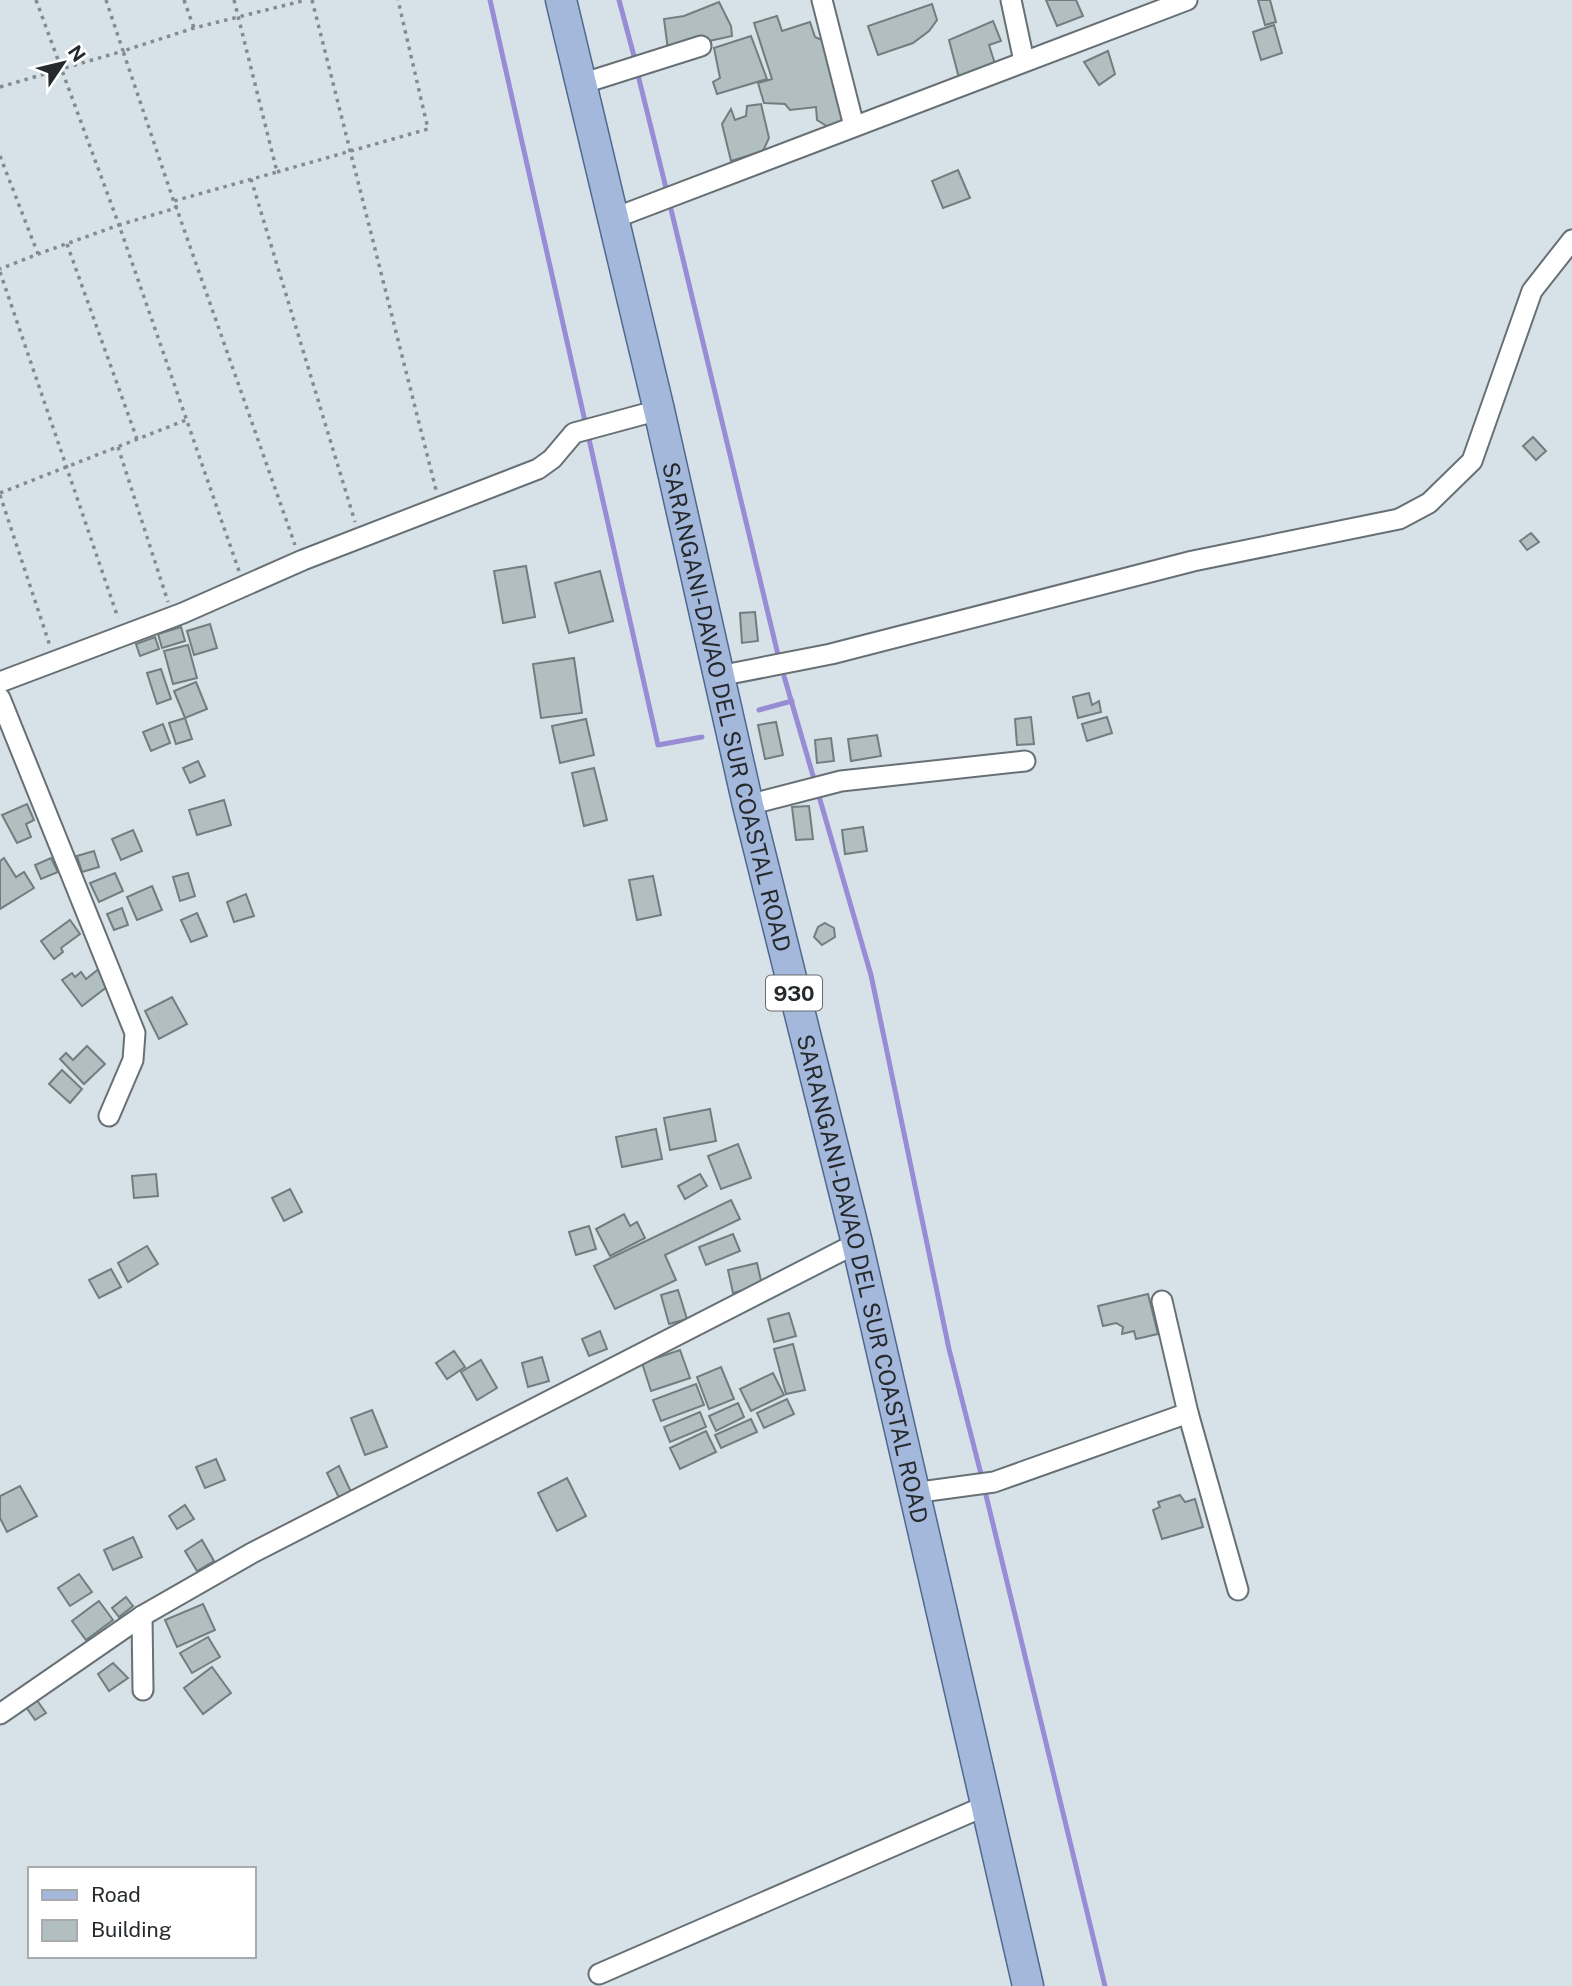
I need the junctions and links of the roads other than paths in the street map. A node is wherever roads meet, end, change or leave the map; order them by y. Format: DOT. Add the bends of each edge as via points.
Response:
graph roads {
  1 [pos="822,0"];
  2 [pos="1011,0"];
  3 [pos="1181,1"];
  4 [pos="568,2"];
  5 [pos="701,46"];
  6 [pos="1024,61"];
  7 [pos="581,84"];
  8 [pos="854,127"];
  9 [pos="612,219"];
  10 [pos="1572,240"];
  11 [pos="659,410"];
  12 [pos="719,676"];
  13 [pos="0,682"];
  14 [pos="0,698"];
  15 [pos="1025,761"];
  16 [pos="748,805"];
  17 [pos="109,1115"];
  18 [pos="857,1243"];
  19 [pos="1162,1301"];
  20 [pos="1188,1413"];
  21 [pos="913,1493"];
  22 [pos="1238,1590"];
  23 [pos="142,1616"];
  24 [pos="143,1690"];
  25 [pos="0,1714"];
  26 [pos="985,1806"];
  27 [pos="599,1974"];
  28 [pos="1028,1986"];
  1 -- 8 [label="street"];
  2 -- 6 [label="street"];
  3 -- 6 [label="street"];
  4 -- 7 [label="main road, SARANGANI-DAVAO DEL SUR COASTAL ROAD / 930"];
  5 -- 7 [label="street"];
  6 -- 8 [label="street"];
  7 -- 9 [label="main road, SARANGANI-DAVAO DEL SUR COASTAL ROAD / 930"];
  8 -- 9 [label="street"];
  9 -- 11 [label="main road, SARANGANI-DAVAO DEL SUR COASTAL ROAD / 930"];
  10 -- 12 [label="street" via="1532,291 1472,461 1429,503 1399,519 1193,561 831,654"];
  11 -- 12 [label="main road, SARANGANI-DAVAO DEL SUR COASTAL ROAD / 930"];
  11 -- 13 [label="street" via="574,433 538,469"];
  12 -- 16 [label="main road, SARANGANI-DAVAO DEL SUR COASTAL ROAD / 930"];
  14 -- 17 [label="street" via="135,1033 133,1060"];
  15 -- 16 [label="street" via="841,781"];
  16 -- 18 [label="main road, SARANGANI-DAVAO DEL SUR COASTAL ROAD / 930"];
  18 -- 21 [label="main road, SARANGANI-DAVAO DEL SUR COASTAL ROAD / 930"];
  18 -- 23 [label="street" via="252,1553"];
  19 -- 20 [label="street"];
  20 -- 21 [label="street" via="993,1482"];
  20 -- 22 [label="street"];
  21 -- 26 [label="main road, SARANGANI-DAVAO DEL SUR COASTAL ROAD / 930"];
  23 -- 24 [label="street"];
  23 -- 25 [label="street"];
  26 -- 27 [label="street"];
  26 -- 28 [label="main road, SARANGANI-DAVAO DEL SUR COASTAL ROAD / 930"];
}
